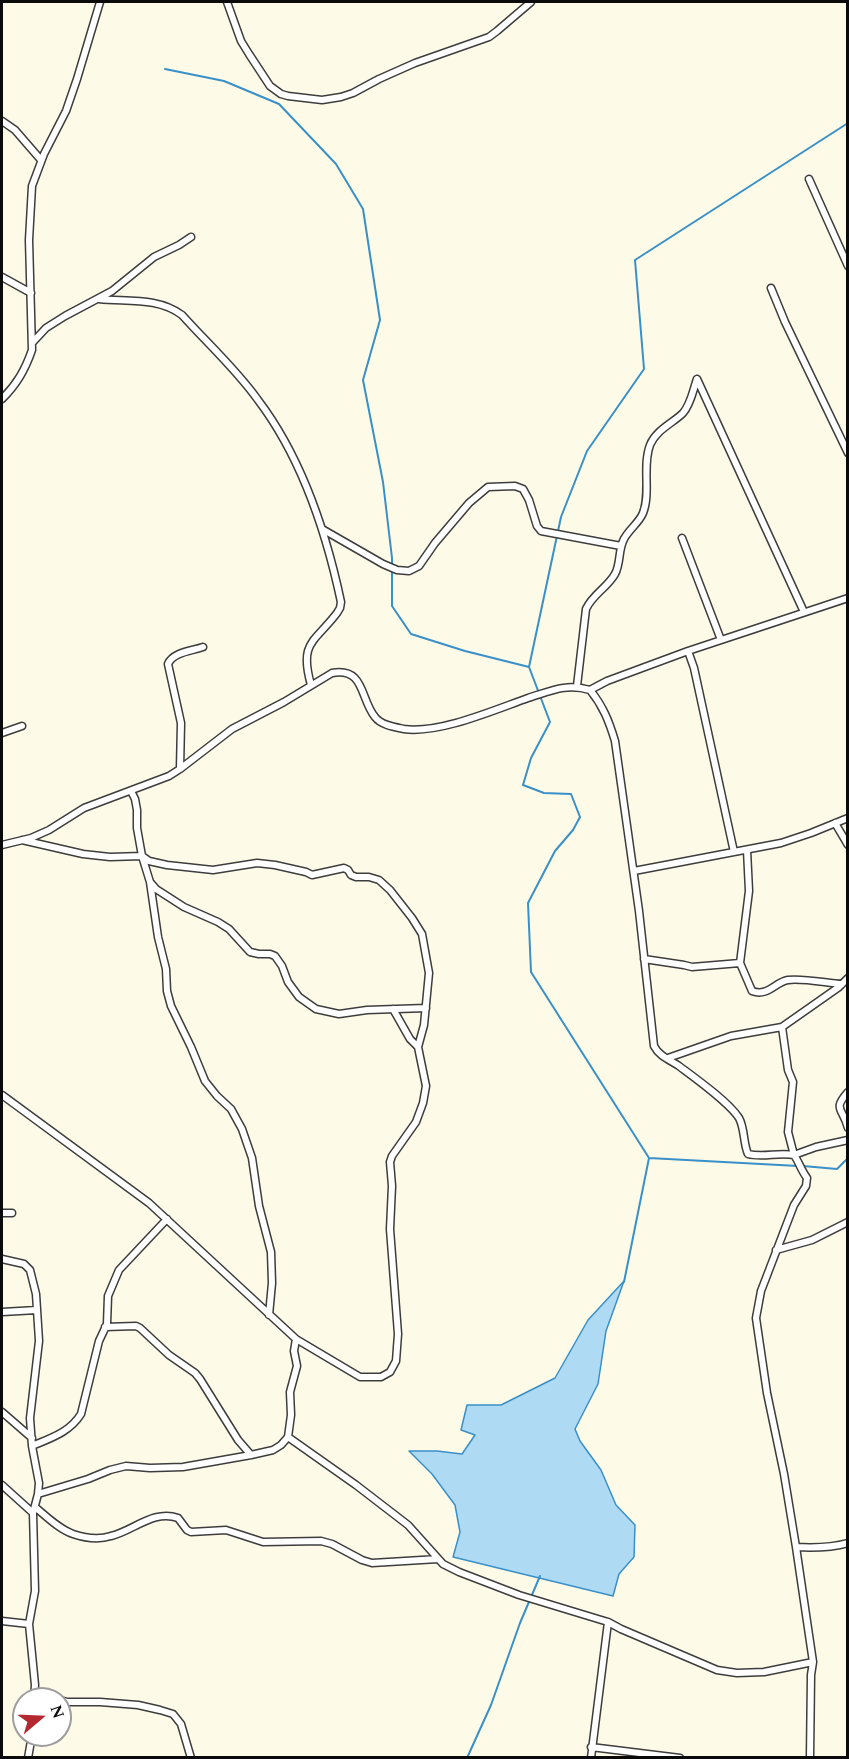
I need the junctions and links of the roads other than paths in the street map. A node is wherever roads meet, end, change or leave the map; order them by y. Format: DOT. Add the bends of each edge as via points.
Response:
graph roads {
  1 [pos="100,2"];
  2 [pos="227,2"];
  3 [pos="531,2"];
  4 [pos="2,121"];
  5 [pos="41,160"];
  6 [pos="809,179"];
  7 [pos="191,237"];
  8 [pos="848,266"];
  9 [pos="2,277"];
  10 [pos="771,288"];
  11 [pos="31,293"];
  12 [pos="99,299"];
  13 [pos="32,344"];
  14 [pos="2,399"];
  15 [pos="848,453"];
  16 [pos="322,528"];
  17 [pos="682,538"];
  18 [pos="621,546"];
  19 [pos="848,598"];
  20 [pos="804,612"];
  21 [pos="721,640"];
  22 [pos="203,647"];
  23 [pos="688,651"];
  24 [pos="311,686"];
  25 [pos="577,686"];
  26 [pos="590,690"];
  27 [pos="22,726"];
  28 [pos="2,734"];
  29 [pos="180,769"];
  30 [pos="131,791"];
  31 [pos="848,818"];
  32 [pos="835,823"];
  33 [pos="22,840"];
  34 [pos="2,845"];
  35 [pos="848,845"];
  36 [pos="747,850"];
  37 [pos="734,852"];
  38 [pos="142,856"];
  39 [pos="634,871"];
  40 [pos="150,882"];
  41 [pos="644,959"];
  42 [pos="740,963"];
  43 [pos="848,978"];
  44 [pos="842,984"];
  45 [pos="426,1008"];
  46 [pos="393,1010"];
  47 [pos="782,1028"];
  48 [pos="417,1047"];
  49 [pos="668,1059"];
  50 [pos="848,1092"];
  51 [pos="2,1095"];
  52 [pos="848,1128"];
  53 [pos="848,1140"];
  54 [pos="794,1155"];
  55 [pos="2,1213"];
  56 [pos="12,1214"];
  57 [pos="167,1219"];
  58 [pos="848,1222"];
  59 [pos="776,1250"];
  60 [pos="2,1259"];
  61 [pos="37,1310"];
  62 [pos="2,1312"];
  63 [pos="269,1315"];
  64 [pos="105,1327"];
  65 [pos="296,1339"];
  66 [pos="2,1412"];
  67 [pos="288,1437"];
  68 [pos="32,1438"];
  69 [pos="32,1446"];
  70 [pos="251,1455"];
  71 [pos="2,1485"];
  72 [pos="38,1494"];
  73 [pos="34,1510"];
  74 [pos="848,1543"];
  75 [pos="796,1547"];
  76 [pos="438,1559"];
  77 [pos="2,1621"];
  78 [pos="609,1622"];
  79 [pos="29,1624"];
  80 [pos="813,1662"];
  81 [pos="35,1687"];
  82 [pos="72,1701"];
  83 [pos="591,1747"];
  84 [pos="191,1758"];
  85 [pos="591,1758"];
  86 [pos="680,1758"];
  87 [pos="810,1758"];
  1 -- 5 [label="street" via="66,111"];
  2 -- 3 [label="street" via="241,41 270,86 288,96 322,100 353,93 395,71 489,37"];
  4 -- 5 [label="street"];
  5 -- 11 [label="street" via="32,186"];
  6 -- 8 [label="street"];
  7 -- 12 [label="street" via="154,257"];
  9 -- 11 [label="street"];
  10 -- 15 [label="street"];
  11 -- 13 [label="street"];
  12 -- 13 [label="street" via="46,328"];
  12 -- 16 [label="street" via="160,304 182,315 269,414 302,476"];
  13 -- 14 [label="street" via="26,367"];
  16 -- 18 [label="street" via="383,564 408,571 419,566 469,503 488,487 515,486 523,489 541,531"];
  16 -- 24 [label="street" via="341,602 337,613 308,648"];
  17 -- 21 [label="street"];
  18 -- 20 [label="street" via="643,512 651,444 682,414 697,379"];
  18 -- 25 [label="street" via="614,575 586,609"];
  19 -- 20 [label="street"];
  20 -- 21 [label="street"];
  21 -- 23 [label="street"];
  22 -- 29 [label="street" via="173,657 168,664 181,723"];
  23 -- 26 [label="street"];
  23 -- 37 [label="street"];
  24 -- 25 [label="street" via="332,673 341,671 352,676 362,685 378,721 405,729 429,729 558,688"];
  24 -- 29 [label="street" via="232,729"];
  25 -- 26 [label="street"];
  26 -- 39 [label="street" via="609,719 615,741"];
  27 -- 28 [label="street"];
  29 -- 30 [label="street"];
  30 -- 33 [label="street" via="84,808 49,830"];
  30 -- 38 [label="street"];
  31 -- 32 [label="street"];
  32 -- 35 [label="street"];
  32 -- 36 [label="street" via="781,843"];
  33 -- 34 [label="street"];
  33 -- 38 [label="street" via="83,854"];
  36 -- 37 [label="street"];
  36 -- 42 [label="street" via="749,891"];
  37 -- 39 [label="street"];
  38 -- 40 [label="street"];
  38 -- 45 [label="street" via="167,865 213,870 257,863 312,875 344,868 356,877 379,880 422,934 429,973"];
  39 -- 41 [label="street"];
  40 -- 46 [label="street" via="184,908 229,929 250,952 275,956 299,997 316,1009 339,1014"];
  40 -- 63 [label="street" via="171,1006 205,1081 231,1109 252,1158 271,1252"];
  41 -- 42 [label="street" via="692,968"];
  41 -- 49 [label="street" via="654,1046"];
  42 -- 44 [label="street" via="755,992 790,980"];
  43 -- 44 [label="street"];
  44 -- 47 [label="street"];
  45 -- 46 [label="street"];
  45 -- 48 [label="street"];
  46 -- 48 [label="street"];
  47 -- 49 [label="street" via="731,1036"];
  47 -- 54 [label="street" via="793,1082 788,1132"];
  48 -- 65 [label="street" via="426,1086 423,1103 416,1122 390,1162 396,1361 390,1372 381,1377 360,1377"];
  49 -- 54 [label="street" via="704,1084 739,1118 748,1155"];
  50 -- 52 [label="street" via="838,1107"];
  51 -- 57 [label="street"];
  53 -- 54 [label="street"];
  54 -- 59 [label="street" via="807,1178 806,1186"];
  55 -- 56 [label="street"];
  57 -- 63 [label="street"];
  57 -- 64 [label="street" via="119,1270 108,1296"];
  58 -- 59 [label="street" via="812,1240"];
  59 -- 75 [label="street" via="756,1318"];
  60 -- 61 [label="street" via="24,1264 30,1270"];
  61 -- 62 [label="street"];
  61 -- 68 [label="street" via="39,1341 31,1401"];
  63 -- 65 [label="street"];
  64 -- 69 [label="street" via="75,1424"];
  64 -- 70 [label="street" via="140,1328 168,1355 195,1373"];
  65 -- 67 [label="street" via="297,1366"];
  66 -- 68 [label="street"];
  67 -- 70 [label="street" via="273,1450"];
  67 -- 76 [label="street" via="408,1525"];
  68 -- 69 [label="street"];
  69 -- 72 [label="street"];
  70 -- 72 [label="street" via="183,1467 126,1466"];
  71 -- 73 [label="street"];
  72 -- 73 [label="street"];
  73 -- 76 [label="street" via="72,1534 89,1538 110,1537 154,1518 170,1516 178,1518 191,1532 226,1530 272,1543 321,1541 372,1563"];
  73 -- 79 [label="street" via="35,1591"];
  74 -- 75 [label="street"];
  75 -- 80 [label="street"];
  76 -- 78 [label="street" via="459,1572 509,1591"];
  77 -- 79 [label="street"];
  78 -- 80 [label="street" via="717,1670 764,1672"];
  78 -- 83 [label="street"];
  79 -- 81 [label="street"];
  80 -- 87 [label="street"];
  82 -- 84 [label="street" via="138,1705 173,1714 181,1724"];
  83 -- 85 [label="street"];
  83 -- 86 [label="street"];
}
